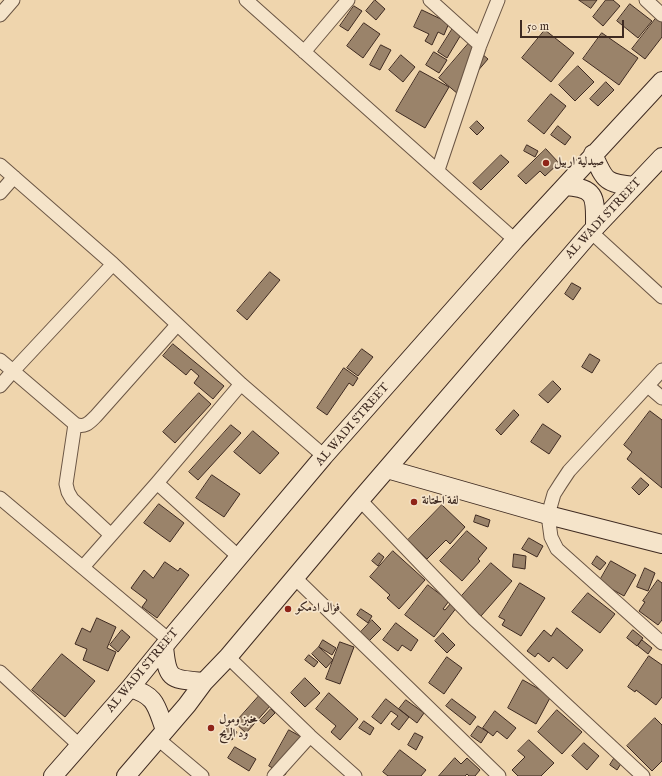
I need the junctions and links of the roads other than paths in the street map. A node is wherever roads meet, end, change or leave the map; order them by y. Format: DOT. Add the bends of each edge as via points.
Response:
graph roads {
  1 [pos="13,0"];
  2 [pos="246,0"];
  3 [pos="348,0"];
  4 [pos="430,0"];
  5 [pos="498,0"];
  6 [pos="646,0"];
  7 [pos="0,15"];
  8 [pos="662,15"];
  9 [pos="480,45"];
  10 [pos="304,52"];
  11 [pos="662,81"];
  12 [pos="593,154"];
  13 [pos="662,156"];
  14 [pos="0,165"];
  15 [pos="438,170"];
  16 [pos="14,177"];
  17 [pos="565,186"];
  18 [pos="634,186"];
  19 [pos="0,193"];
  20 [pos="593,229"];
  21 [pos="515,240"];
  22 [pos="113,264"];
  23 [pos="662,297"];
  24 [pos="177,325"];
  25 [pos="0,360"];
  26 [pos="662,370"];
  27 [pos="13,371"];
  28 [pos="241,384"];
  29 [pos="0,386"];
  30 [pos="648,386"];
  31 [pos="662,398"];
  32 [pos="75,424"];
  33 [pos="324,456"];
  34 [pos="387,469"];
  35 [pos="157,483"];
  36 [pos="360,500"];
  37 [pos="2,502"];
  38 [pos="548,515"];
  39 [pos="111,535"];
  40 [pos="662,544"];
  41 [pos="239,557"];
  42 [pos="83,567"];
  43 [pos="295,578"];
  44 [pos="166,643"];
  45 [pos="662,643"];
  46 [pos="228,657"];
  47 [pos="0,672"];
  48 [pos="204,682"];
  49 [pos="130,688"];
  50 [pos="161,734"];
  51 [pos="310,736"];
  52 [pos="79,745"];
  53 [pos="639,775"];
  54 [pos="53,776"];
  55 [pos="126,776"];
  56 [pos="202,776"];
  57 [pos="274,776"];
  58 [pos="356,776"];
  59 [pos="500,776"];
  1 -- 7 [label="street"];
  2 -- 10 [label="street"];
  3 -- 10 [label="street"];
  4 -- 9 [label="street"];
  5 -- 9 [label="street"];
  6 -- 8 [label="street"];
  9 -- 15 [label="street"];
  10 -- 15 [label="street"];
  11 -- 12 [label="main road, AL WADI STREET"];
  12 -- 17 [label="main road, AL WADI STREET"];
  12 -- 18 [label="main road" via="600,170 611,183"];
  13 -- 18 [label="main road, AL WADI STREET"];
  14 -- 16 [label="street"];
  15 -- 21 [label="street"];
  16 -- 19 [label="street"];
  16 -- 22 [label="street"];
  17 -- 20 [label="main road" via="580,187 590,193 595,201"];
  17 -- 21 [label="main road, AL WADI STREET"];
  18 -- 20 [label="main road, AL WADI STREET"];
  20 -- 23 [label="street"];
  20 -- 34 [label="main road, AL WADI STREET"];
  21 -- 33 [label="main road, AL WADI STREET"];
  22 -- 24 [label="street"];
  22 -- 27 [label="street"];
  24 -- 28 [label="street"];
  24 -- 32 [label="street" via="96,416 86,425"];
  25 -- 27 [label="street"];
  26 -- 30 [label="street"];
  27 -- 29 [label="street"];
  27 -- 32 [label="street"];
  28 -- 33 [label="street"];
  28 -- 35 [label="street"];
  30 -- 31 [label="street"];
  30 -- 38 [label="street" via="569,471 554,494"];
  32 -- 39 [label="street" via="66,484 68,492 72,499"];
  33 -- 41 [label="main road, AL WADI STREET"];
  34 -- 36 [label="main road, AL WADI STREET"];
  34 -- 38 [label="main road"];
  35 -- 39 [label="street"];
  35 -- 41 [label="street"];
  36 -- 43 [label="main road, AL WADI STREET"];
  36 -- 53 [label="street" via="474,619"];
  37 -- 42 [label="street"];
  38 -- 40 [label="main road"];
  38 -- 45 [label="street" via="549,528 557,549"];
  39 -- 42 [label="street"];
  41 -- 44 [label="main road, AL WADI STREET"];
  42 -- 44 [label="street"];
  43 -- 46 [label="main road, AL WADI STREET"];
  43 -- 59 [label="street"];
  44 -- 48 [label="main road" via="166,662 172,676"];
  44 -- 49 [label="main road, AL WADI STREET"];
  46 -- 48 [label="main road, AL WADI STREET"];
  46 -- 51 [label="street"];
  47 -- 52 [label="street"];
  48 -- 50 [label="main road, AL WADI STREET"];
  49 -- 50 [label="main road" via="153,699"];
  49 -- 52 [label="main road, AL WADI STREET"];
  50 -- 55 [label="main road, AL WADI STREET"];
  50 -- 56 [label="street"];
  51 -- 57 [label="street"];
  51 -- 58 [label="street"];
  52 -- 54 [label="main road, AL WADI STREET"];
}
